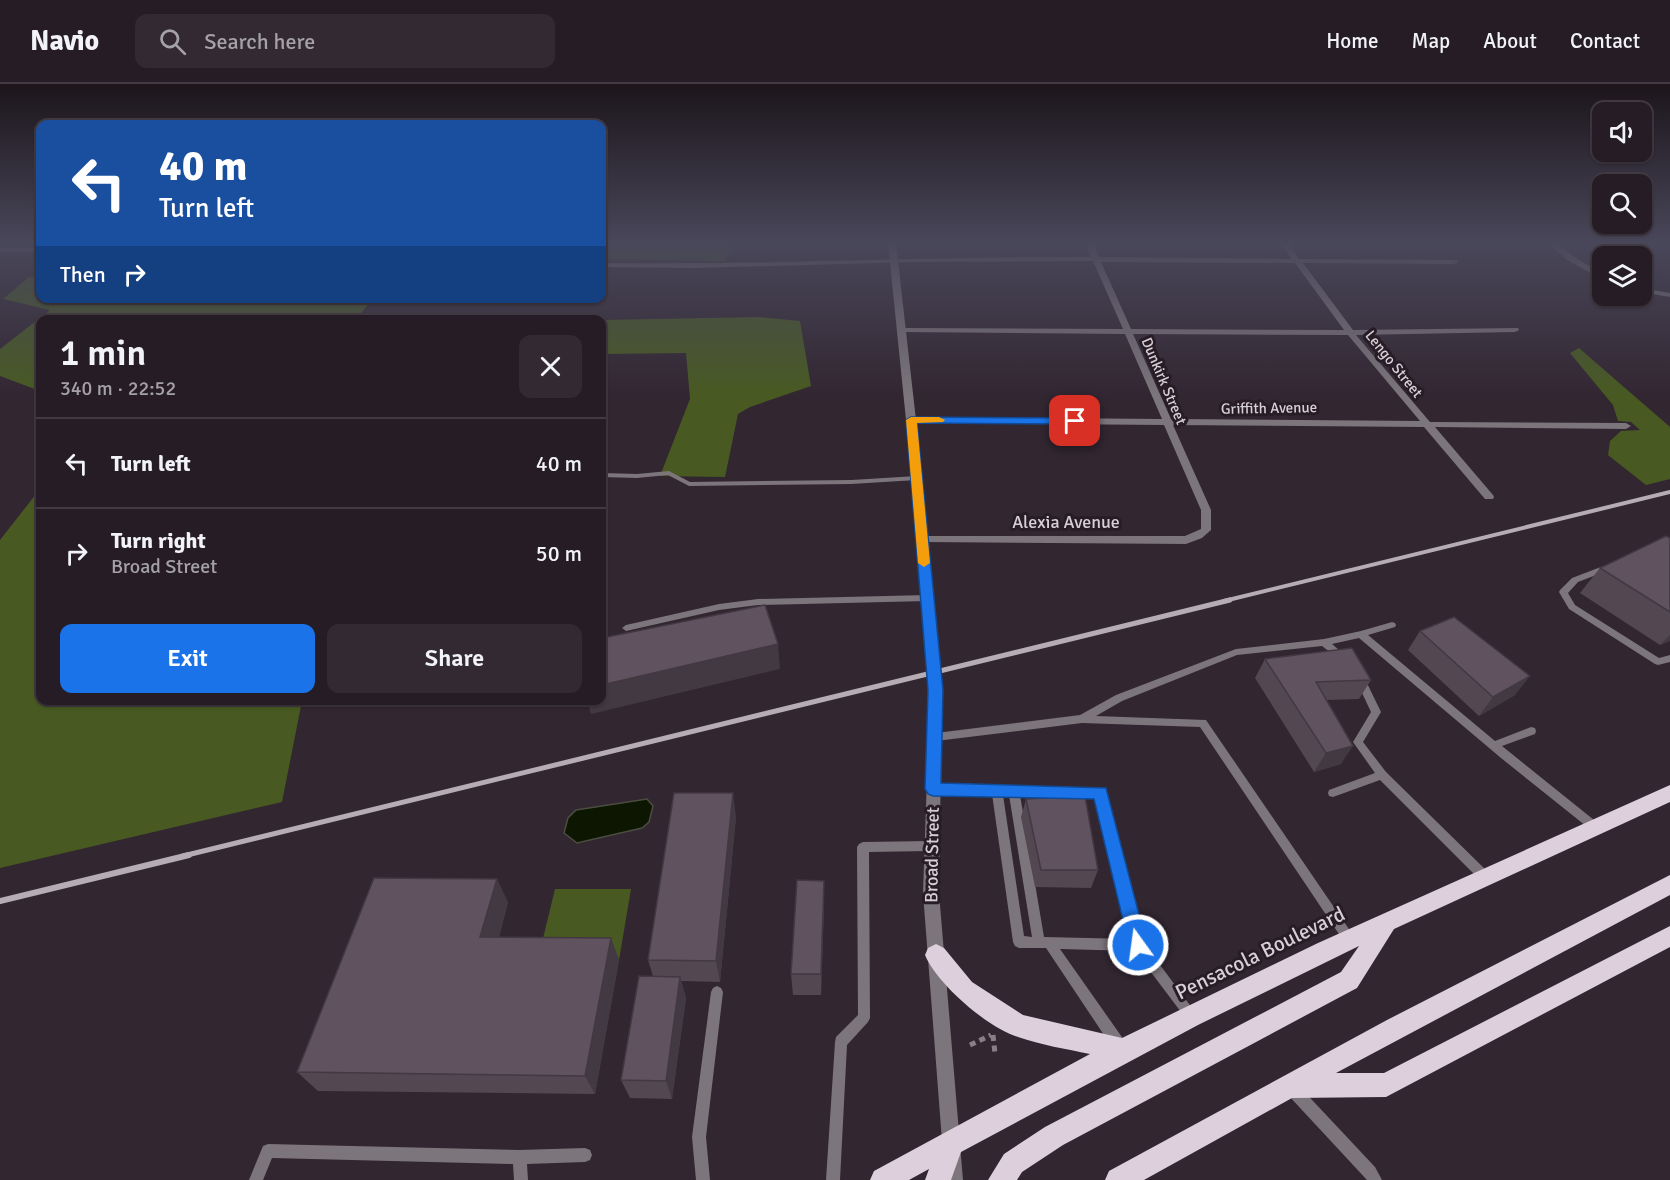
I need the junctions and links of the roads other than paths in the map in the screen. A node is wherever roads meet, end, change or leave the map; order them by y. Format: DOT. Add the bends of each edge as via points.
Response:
graph roads {
  1 [pos="898,294"];
  2 [pos="1111,294"];
  3 [pos="1322,294"];
  4 [pos="902,330"];
  5 [pos="1515,330"];
  6 [pos="1128,332"];
  7 [pos="1352,333"];
  8 [pos="911,420"];
  9 [pos="1166,423"];
  10 [pos="1427,425"];
  11 [pos="1626,426"];
  12 [pos="606,475"];
  13 [pos="916,478"];
  14 [pos="1490,497"];
  15 [pos="1206,530"];
  16 [pos="922,538"];
  17 [pos="1614,565"];
  18 [pos="927,598"];
  19 [pos="1392,625"];
  20 [pos="626,628"];
  21 [pos="1361,634"];
  22 [pos="1324,642"];
  23 [pos="1670,658"];
  24 [pos="1082,719"];
  25 [pos="1531,731"];
  26 [pos="936,737"];
  27 [pos="1494,746"];
  28 [pos="1382,775"];
  29 [pos="933,789"];
  30 [pos="997,790"];
  31 [pos="1014,791"];
  32 [pos="1670,792"];
  33 [pos="1333,793"];
  34 [pos="1595,827"];
  35 [pos="930,846"];
  36 [pos="1485,877"];
  37 [pos="1670,884"];
  38 [pos="1386,922"];
  39 [pos="1670,936"];
  40 [pos="1349,939"];
  41 [pos="1044,942"];
  42 [pos="1138,945"];
  43 [pos="936,955"];
  44 [pos="717,992"];
  45 [pos="1191,1016"];
  46 [pos="1122,1050"];
  47 [pos="1289,1086"];
  48 [pos="951,1143"];
  49 [pos="585,1155"];
  50 [pos="519,1157"];
  51 [pos="256,1180"];
  52 [pos="521,1180"];
  53 [pos="703,1180"];
  54 [pos="833,1180"];
  55 [pos="883,1180"];
  56 [pos="938,1180"];
  57 [pos="954,1180"];
  58 [pos="1001,1180"];
  59 [pos="1118,1180"];
  60 [pos="1375,1180"];
  1 -- 4 [label="street, Broad Street"];
  2 -- 6 [label="street, Dunkirk Street"];
  3 -- 7 [label="street, Lengo Street"];
  4 -- 6 [label="street"];
  4 -- 8 [label="street, Broad Street"];
  5 -- 7 [label="street"];
  6 -- 7 [label="street"];
  6 -- 9 [label="street, Dunkirk Street"];
  7 -- 10 [label="street, Lengo Street"];
  8 -- 9 [label="street, Griffith Avenue"];
  8 -- 13 [label="street, Broad Street"];
  9 -- 10 [label="street, Griffith Avenue"];
  9 -- 15 [label="street, Dunkirk Street" via="1206,510"];
  10 -- 11 [label="street, Griffith Avenue"];
  10 -- 14 [label="street, Lengo Street"];
  12 -- 13 [label="lane" via="669,473 689,484"];
  13 -- 16 [label="street, Broad Street"];
  15 -- 16 [label="street, Alexia Avenue" via="1186,540"];
  16 -- 18 [label="street, Broad Street"];
  17 -- 23 [label="lane" via="1575,580 1563,592 1572,607 1658,662"];
  18 -- 20 [label="lane" via="758,602"];
  18 -- 26 [label="street, Broad Street" via="936,690"];
  19 -- 21 [label="lane"];
  21 -- 22 [label="lane"];
  21 -- 27 [label="lane"];
  22 -- 24 [label="lane" via="1236,652 1119,698"];
  22 -- 28 [label="lane" via="1351,665 1376,712 1358,742"];
  24 -- 26 [label="lane"];
  24 -- 40 [label="lane" via="1203,723"];
  25 -- 27 [label="lane"];
  26 -- 29 [label="street, Broad Street"];
  27 -- 34 [label="lane"];
  28 -- 33 [label="lane"];
  28 -- 36 [label="lane"];
  29 -- 30 [label="lane"];
  29 -- 35 [label="street, Broad Street"];
  30 -- 31 [label="lane"];
  30 -- 41 [label="lane" via="1019,942"];
  31 -- 41 [label="lane"];
  31 -- 42 [label="lane" via="1100,792"];
  32 -- 34 [label="highway, Pensacola Boulevard"];
  34 -- 36 [label="highway, Pensacola Boulevard"];
  35 -- 43 [label="street, Broad Street"];
  35 -- 54 [label="lane" via="863,847 864,1018 841,1042"];
  36 -- 38 [label="highway, Pensacola Boulevard"];
  37 -- 47 [label="highway"];
  38 -- 40 [label="highway, Pensacola Boulevard"];
  38 -- 58 [label="highway" via="1349,980 1054,1136 1013,1163"];
  39 -- 47 [label="highway" via="1386,1085"];
  40 -- 45 [label="highway, Pensacola Boulevard"];
  41 -- 42 [label="lane"];
  41 -- 46 [label="lane"];
  42 -- 45 [label="lane"];
  43 -- 46 [label="highway" via="964,990 1018,1026"];
  43 -- 48 [label="street, Broad Street"];
  44 -- 53 [label="lane" via="699,1137"];
  45 -- 46 [label="highway, Pensacola Boulevard"];
  46 -- 48 [label="highway, Pensacola Boulevard"];
  47 -- 59 [label="highway"];
  47 -- 60 [label="lane"];
  48 -- 55 [label="highway, Pensacola Boulevard"];
  48 -- 56 [label="highway"];
  48 -- 57 [label="street, Broad Street"];
  49 -- 50 [label="lane"];
  50 -- 51 [label="lane" via="268,1151"];
  50 -- 52 [label="lane"];
}
